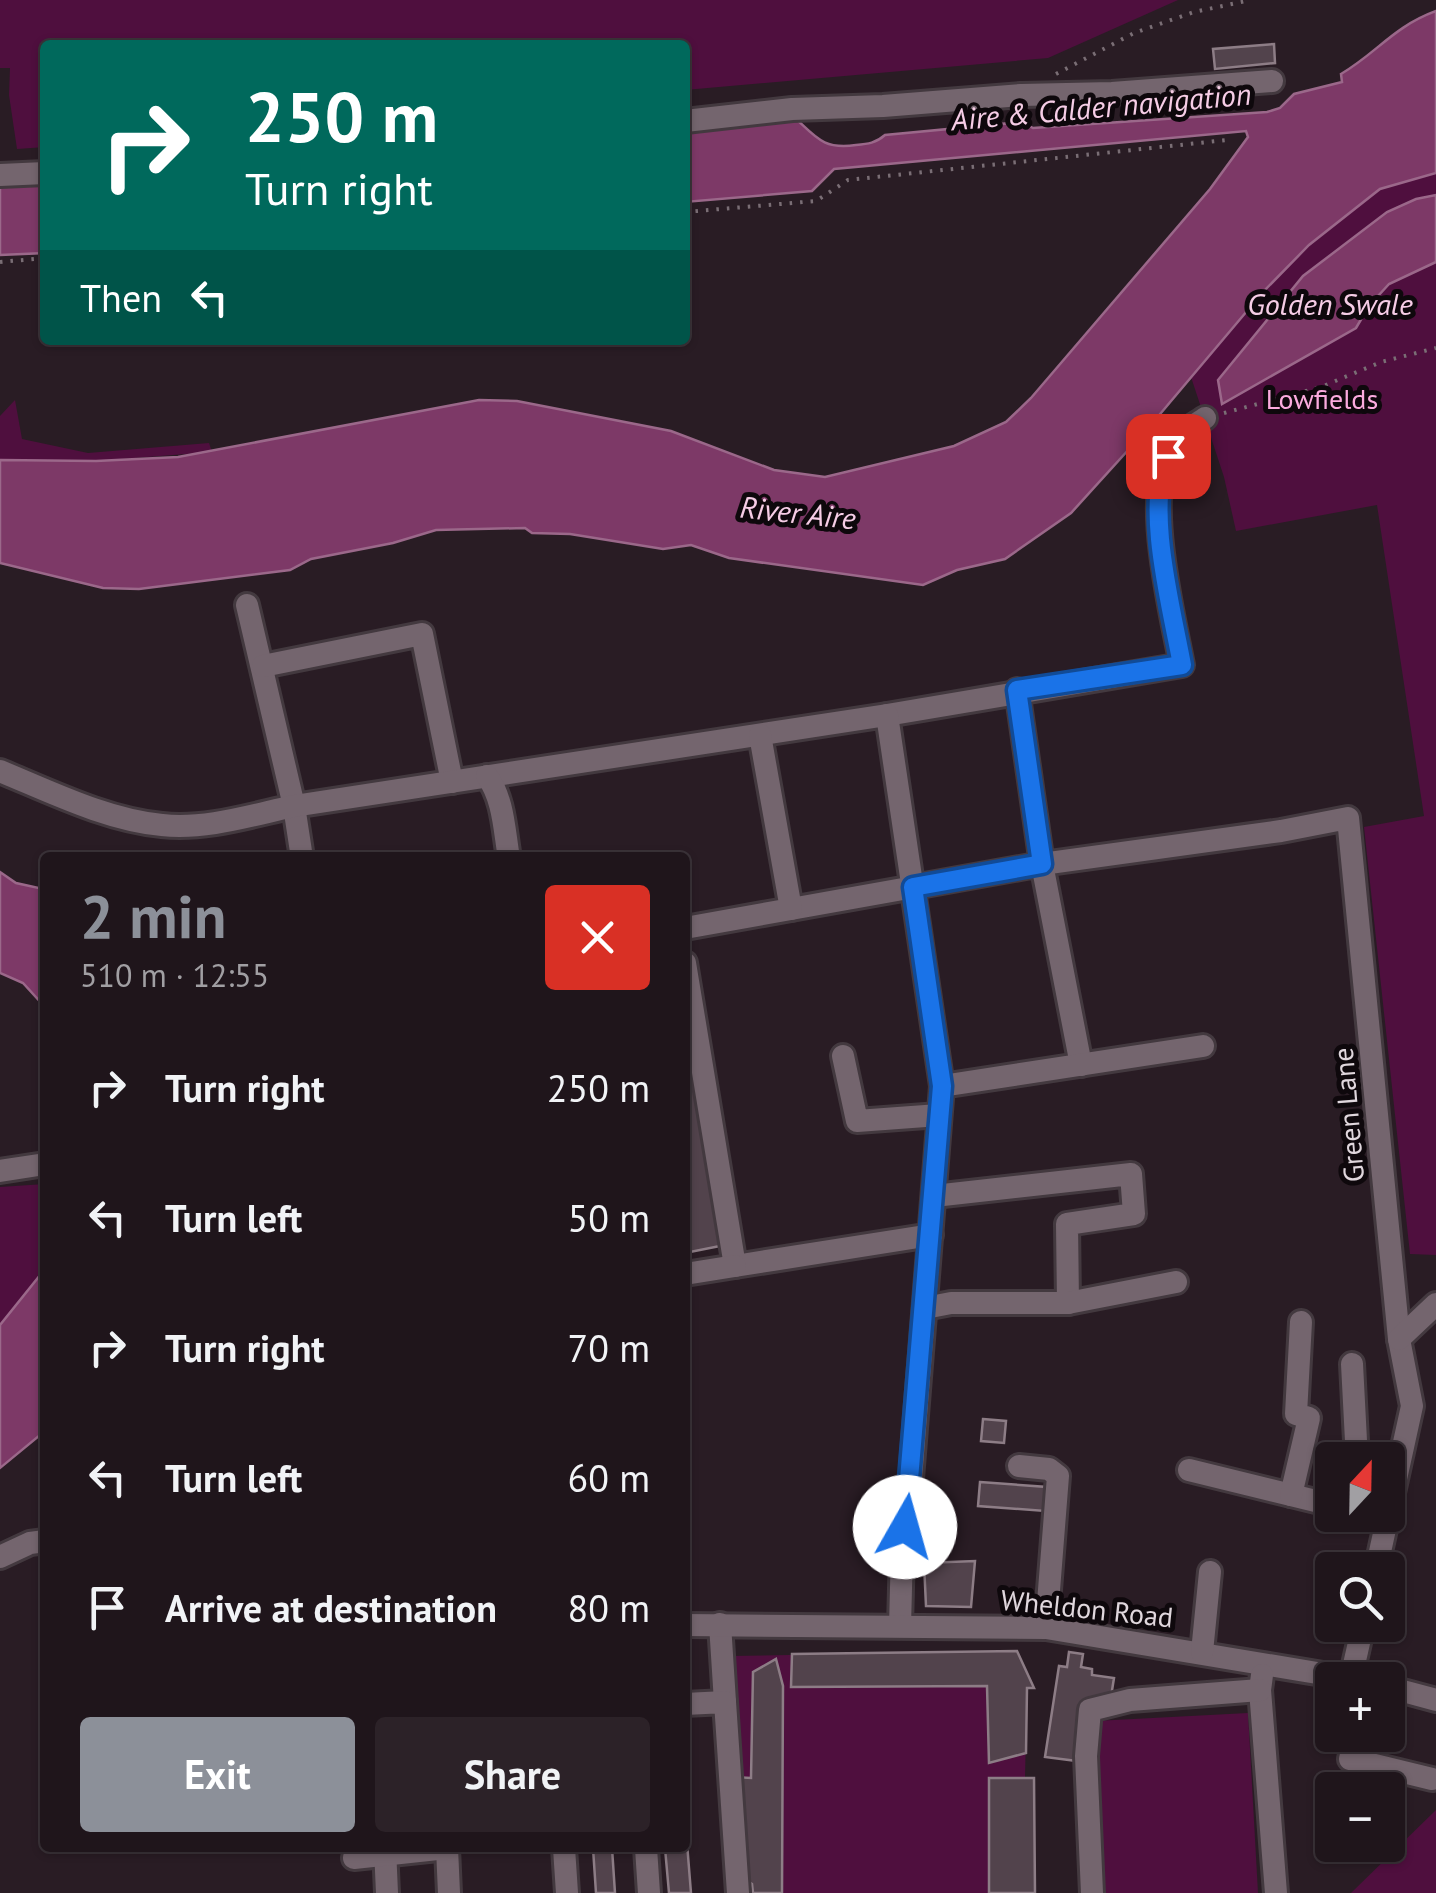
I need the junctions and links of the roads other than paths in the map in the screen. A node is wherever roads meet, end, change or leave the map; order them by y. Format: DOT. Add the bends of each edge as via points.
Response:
graph roads {
  1 [pos="1272,81"];
  2 [pos="690,121"];
  3 [pos="40,172"];
  4 [pos="0,175"];
  5 [pos="1205,418"];
  6 [pos="247,605"];
  7 [pos="263,666"];
  8 [pos="1017,690"];
  9 [pos="886,715"];
  10 [pos="760,734"];
  11 [pos="0,771"];
  12 [pos="487,776"];
  13 [pos="452,782"];
  14 [pos="294,806"];
  15 [pos="301,852"];
  16 [pos="508,852"];
  17 [pos="1042,864"];
  18 [pos="913,887"];
  19 [pos="792,909"];
  20 [pos="690,927"];
  21 [pos="690,994"];
  22 [pos="1203,1046"];
  23 [pos="844,1056"];
  24 [pos="1081,1065"];
  25 [pos="942,1086"];
  26 [pos="939,1116"];
  27 [pos="40,1165"];
  28 [pos="0,1170"];
  29 [pos="934,1196"];
  30 [pos="930,1235"];
  31 [pos="735,1266"];
  32 [pos="690,1273"];
  33 [pos="1176,1282"];
  34 [pos="1068,1302"];
  35 [pos="1436,1304"];
  36 [pos="925,1308"];
  37 [pos="1300,1322"];
  38 [pos="1399,1339"];
  39 [pos="1352,1364"];
  40 [pos="1356,1442"];
  41 [pos="1402,1442"];
  42 [pos="1019,1466"];
  43 [pos="1189,1470"];
  44 [pos="1291,1495"];
  45 [pos="1315,1501"];
  46 [pos="40,1541"];
  47 [pos="0,1557"];
  48 [pos="1210,1572"];
  49 [pos="720,1624"];
  50 [pos="690,1625"];
  51 [pos="900,1626"];
  52 [pos="1046,1628"];
  53 [pos="1202,1652"];
  54 [pos="1263,1662"];
  55 [pos="1315,1672"];
  56 [pos="1260,1690"];
  57 [pos="1405,1692"];
  58 [pos="1436,1700"];
  59 [pos="725,1702"];
  60 [pos="690,1704"];
  61 [pos="1352,1752"];
  62 [pos="1432,1779"];
  63 [pos="377,1852"];
  64 [pos="385,1852"];
  65 [pos="447,1852"];
  66 [pos="564,1852"];
  67 [pos="646,1852"];
  68 [pos="354,1858"];
  69 [pos="388,1893"];
  70 [pos="449,1893"];
  71 [pos="567,1893"];
  72 [pos="649,1893"];
  73 [pos="738,1893"];
  74 [pos="1092,1893"];
  75 [pos="1276,1893"];
  1 -- 2 [label="street" via="792,108"];
  3 -- 4 [label="street"];
  5 -- 8 [label="street" via="1176,438 1159,475 1161,549 1182,665"];
  6 -- 7 [label="street"];
  7 -- 13 [label="street" via="422,634"];
  7 -- 14 [label="street"];
  8 -- 9 [label="street"];
  8 -- 17 [label="street"];
  9 -- 10 [label="street"];
  9 -- 18 [label="street"];
  10 -- 12 [label="street"];
  10 -- 19 [label="street"];
  11 -- 14 [label="street" via="165,826"];
  12 -- 13 [label="street"];
  12 -- 16 [label="street" via="496,788"];
  13 -- 14 [label="street"];
  14 -- 15 [label="street"];
  17 -- 18 [label="street"];
  17 -- 24 [label="street"];
  17 -- 38 [label="street, Green Lane" via="1348,818"];
  18 -- 19 [label="street"];
  18 -- 25 [label="street"];
  19 -- 20 [label="street"];
  21 -- 31 [label="street"];
  22 -- 24 [label="street"];
  23 -- 26 [label="street" via="858,1121"];
  24 -- 25 [label="street"];
  25 -- 26 [label="street"];
  26 -- 29 [label="street"];
  27 -- 28 [label="street"];
  29 -- 30 [label="street"];
  29 -- 34 [label="street" via="1130,1174 1134,1214 1067,1224"];
  30 -- 31 [label="street"];
  30 -- 36 [label="street"];
  31 -- 32 [label="street"];
  33 -- 34 [label="street"];
  34 -- 36 [label="street"];
  35 -- 38 [label="street"];
  36 -- 51 [label="street"];
  37 -- 44 [label="street" via="1296,1414 1309,1418"];
  38 -- 41 [label="street, Green Lane" via="1412,1406"];
  39 -- 40 [label="street"];
  42 -- 52 [label="street" via="1058,1476"];
  43 -- 44 [label="street"];
  44 -- 45 [label="street"];
  46 -- 47 [label="street"];
  48 -- 53 [label="street"];
  49 -- 50 [label="street, Wheldon Road"];
  49 -- 51 [label="street, Wheldon Road"];
  49 -- 59 [label="street"];
  51 -- 52 [label="street, Wheldon Road"];
  52 -- 53 [label="street, Wheldon Road"];
  53 -- 54 [label="street, Wheldon Road"];
  54 -- 55 [label="street, Wheldon Road"];
  54 -- 56 [label="street"];
  56 -- 74 [label="street" via="1130,1700 1090,1710"];
  56 -- 75 [label="street"];
  57 -- 58 [label="street"];
  59 -- 60 [label="street"];
  59 -- 73 [label="street"];
  61 -- 62 [label="street" via="1350,1760"];
  63 -- 68 [label="street"];
  64 -- 69 [label="street"];
  65 -- 70 [label="street"];
  66 -- 71 [label="street"];
  67 -- 72 [label="street"];
}
